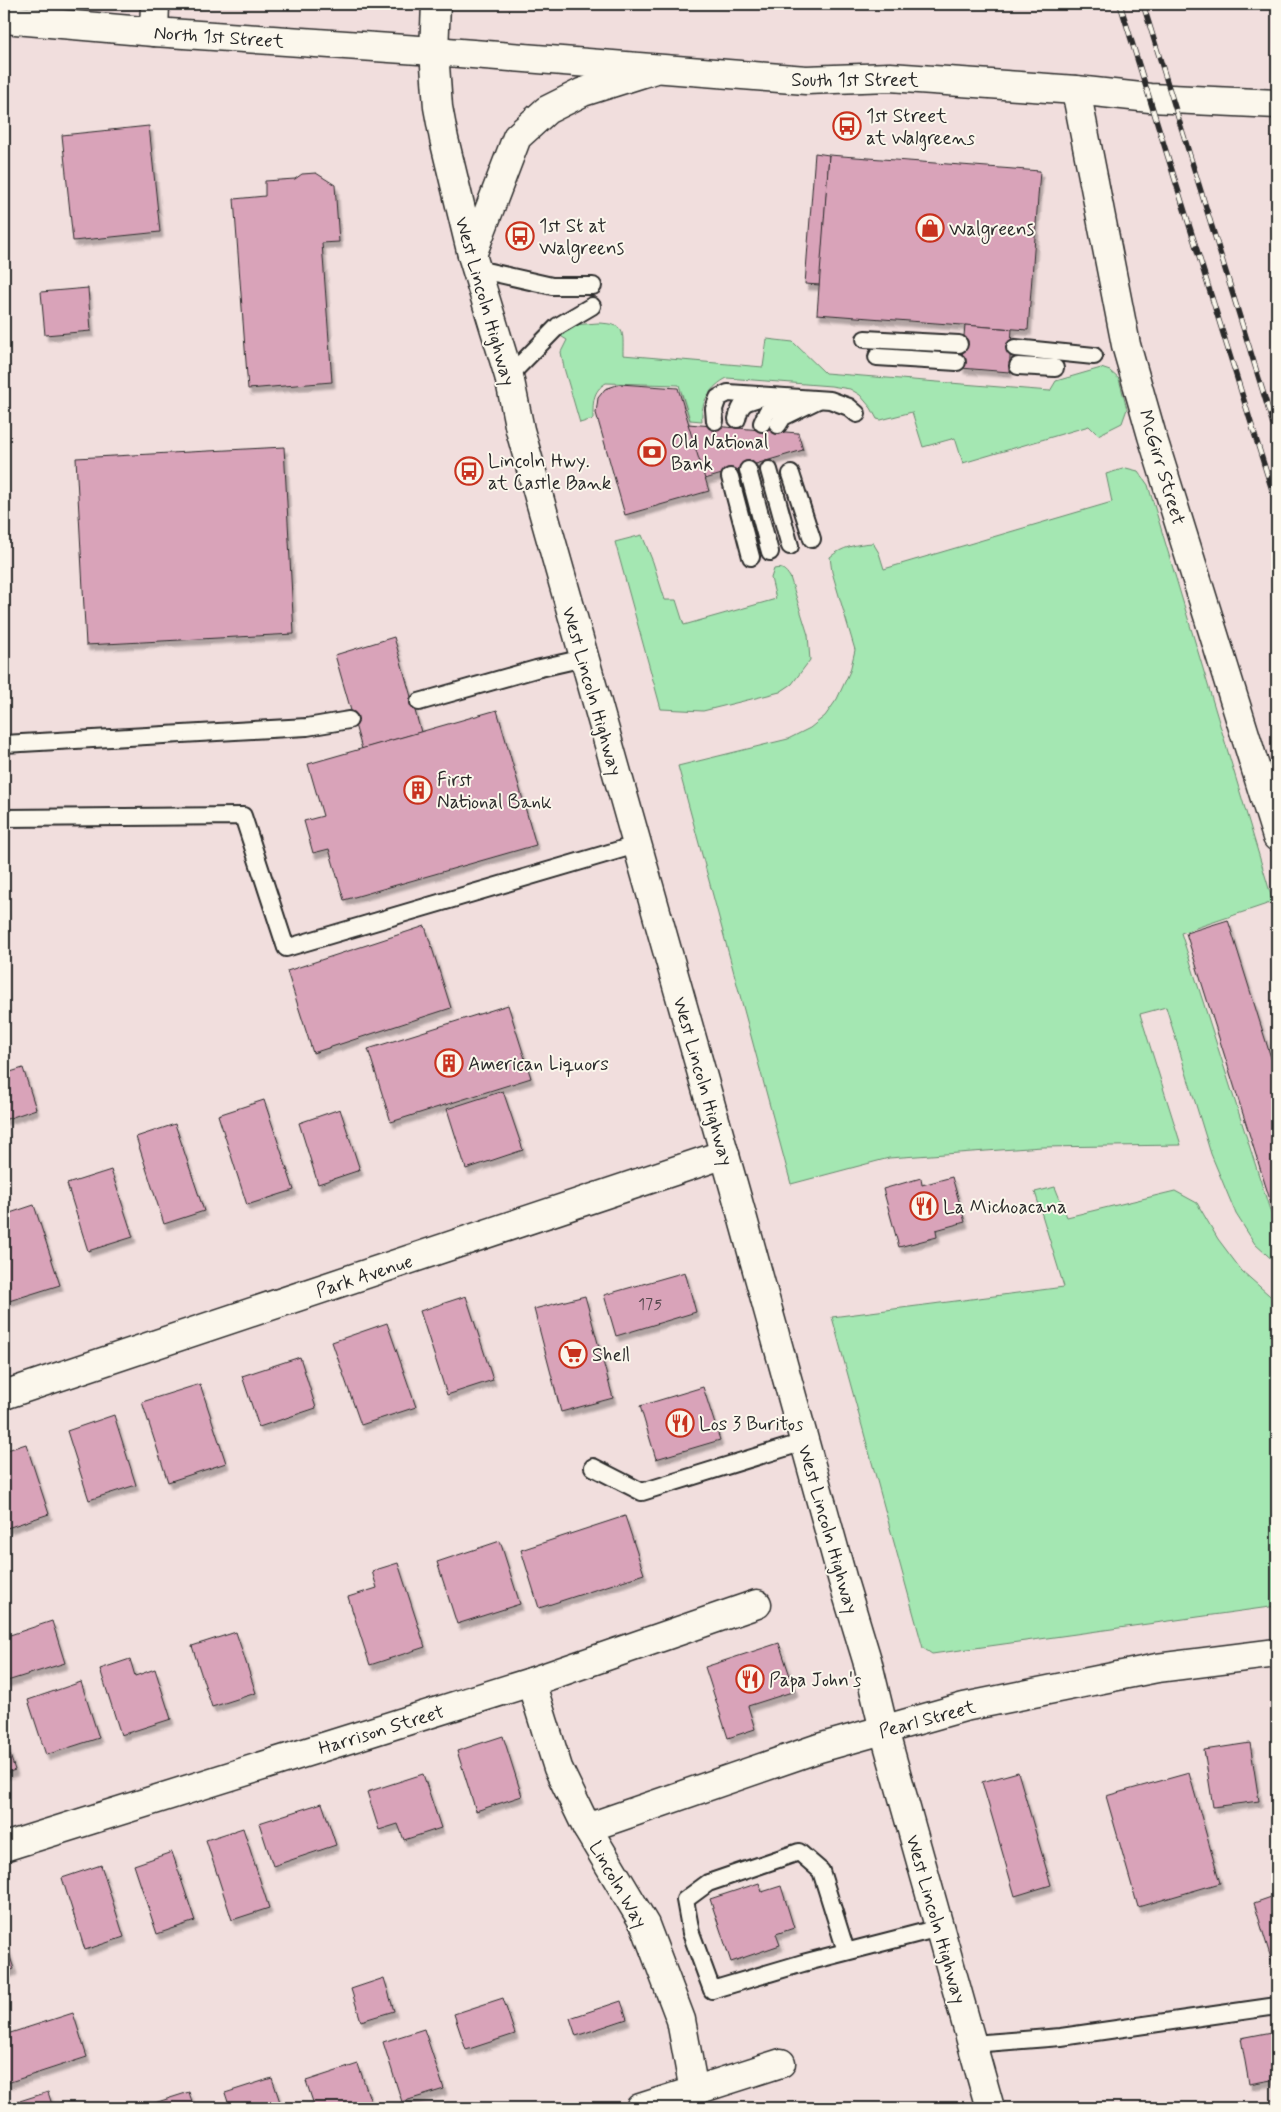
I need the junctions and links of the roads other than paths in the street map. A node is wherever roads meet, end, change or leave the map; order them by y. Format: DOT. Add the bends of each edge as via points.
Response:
graph roads {
  1 [pos="155,4"];
  2 [pos="436,4"];
  3 [pos="4,19"];
  4 [pos="154,32"];
  5 [pos="434,51"];
  6 [pos="656,69"];
  7 [pos="1076,90"];
  8 [pos="1277,104"];
  9 [pos="474,262"];
  10 [pos="593,286"];
  11 [pos="592,306"];
  12 [pos="865,339"];
  13 [pos="959,344"];
  14 [pos="1015,348"];
  15 [pos="1094,356"];
  16 [pos="877,357"];
  17 [pos="957,362"];
  18 [pos="1018,366"];
  19 [pos="1055,368"];
  20 [pos="509,376"];
  21 [pos="768,396"];
  22 [pos="794,398"];
  23 [pos="819,400"];
  24 [pos="857,414"];
  25 [pos="737,419"];
  26 [pos="715,421"];
  27 [pos="748,470"];
  28 [pos="770,470"];
  29 [pos="791,474"];
  30 [pos="730,477"];
  31 [pos="812,539"];
  32 [pos="790,546"];
  33 [pos="770,552"];
  34 [pos="751,558"];
  35 [pos="584,658"];
  36 [pos="419,702"];
  37 [pos="349,720"];
  38 [pos="4,744"];
  39 [pos="4,818"];
  40 [pos="1277,837"];
  41 [pos="636,844"];
  42 [pos="725,1154"];
  43 [pos="4,1395"];
  44 [pos="804,1442"];
  45 [pos="593,1467"];
  46 [pos="756,1604"];
  47 [pos="1277,1653"];
  48 [pos="531,1682"];
  49 [pos="884,1730"];
  50 [pos="587,1828"];
  51 [pos="4,1847"];
  52 [pos="940,1928"];
  53 [pos="846,1951"];
  54 [pos="1277,2006"];
  55 [pos="972,2044"];
  56 [pos="781,2063"];
  57 [pos="696,2099"];
  58 [pos="640,2108"];
  59 [pos="990,2108"];
  1 -- 4 [label="street"];
  2 -- 5 [label="street, West Lincoln Highway"];
  3 -- 4 [label="street, North 1st Street"];
  4 -- 5 [label="street, North 1st Street"];
  5 -- 6 [label="street, South 1st Street"];
  5 -- 9 [label="street, West Lincoln Highway" via="438,108"];
  6 -- 7 [label="street, South 1st Street" via="806,80 890,77"];
  6 -- 9 [label="street" via="583,92 547,110 517,137"];
  7 -- 8 [label="street, South 1st Street" via="1150,98"];
  7 -- 40 [label="street, McGirr Street" via="1126,345"];
  9 -- 10 [label="lane" via="552,286"];
  9 -- 20 [label="street, West Lincoln Highway"];
  11 -- 20 [label="lane" via="558,326"];
  12 -- 13 [label="lane"];
  14 -- 15 [label="lane"];
  16 -- 17 [label="lane"];
  18 -- 19 [label="lane"];
  20 -- 35 [label="street, West Lincoln Highway" via="520,430"];
  21 -- 22 [label="lane"];
  21 -- 25 [label="lane" via="744,403"];
  21 -- 26 [label="lane" via="728,393 718,398 714,409"];
  22 -- 23 [label="lane"];
  22 -- 23 [label="lane" via="767,412 770,424"];
  23 -- 24 [label="lane" via="830,400 849,407"];
  27 -- 33 [label="lane"];
  28 -- 32 [label="lane"];
  29 -- 31 [label="lane"];
  30 -- 34 [label="lane"];
  35 -- 36 [label="lane"];
  35 -- 41 [label="street, West Lincoln Highway"];
  37 -- 38 [label="lane" via="307,727"];
  39 -- 41 [label="lane" via="243,816 286,948"];
  41 -- 42 [label="street, West Lincoln Highway"];
  42 -- 43 [label="street, Park Avenue"];
  42 -- 44 [label="street, West Lincoln Highway"];
  44 -- 45 [label="lane" via="642,1492"];
  44 -- 49 [label="street, West Lincoln Highway"];
  46 -- 48 [label="street, Harrison Street"];
  47 -- 49 [label="street, Pearl Street" via="1157,1668 964,1707"];
  48 -- 50 [label="street, Lincoln Way" via="558,1768"];
  48 -- 51 [label="street, Harrison Street"];
  49 -- 50 [label="street, Pearl Street" via="819,1748"];
  49 -- 52 [label="street, West Lincoln Highway"];
  50 -- 57 [label="street, Lincoln Way" via="645,1925 681,2020"];
  52 -- 53 [label="lane"];
  52 -- 55 [label="street, West Lincoln Highway"];
  53 -- 53 [label="lane" via="712,1990 691,1933 685,1900 708,1883 799,1852 821,1871"];
  54 -- 55 [label="lane" via="1061,2037"];
  55 -- 59 [label="street, West Lincoln Highway"];
  56 -- 57 [label="street"];
  57 -- 58 [label="street"];
}
